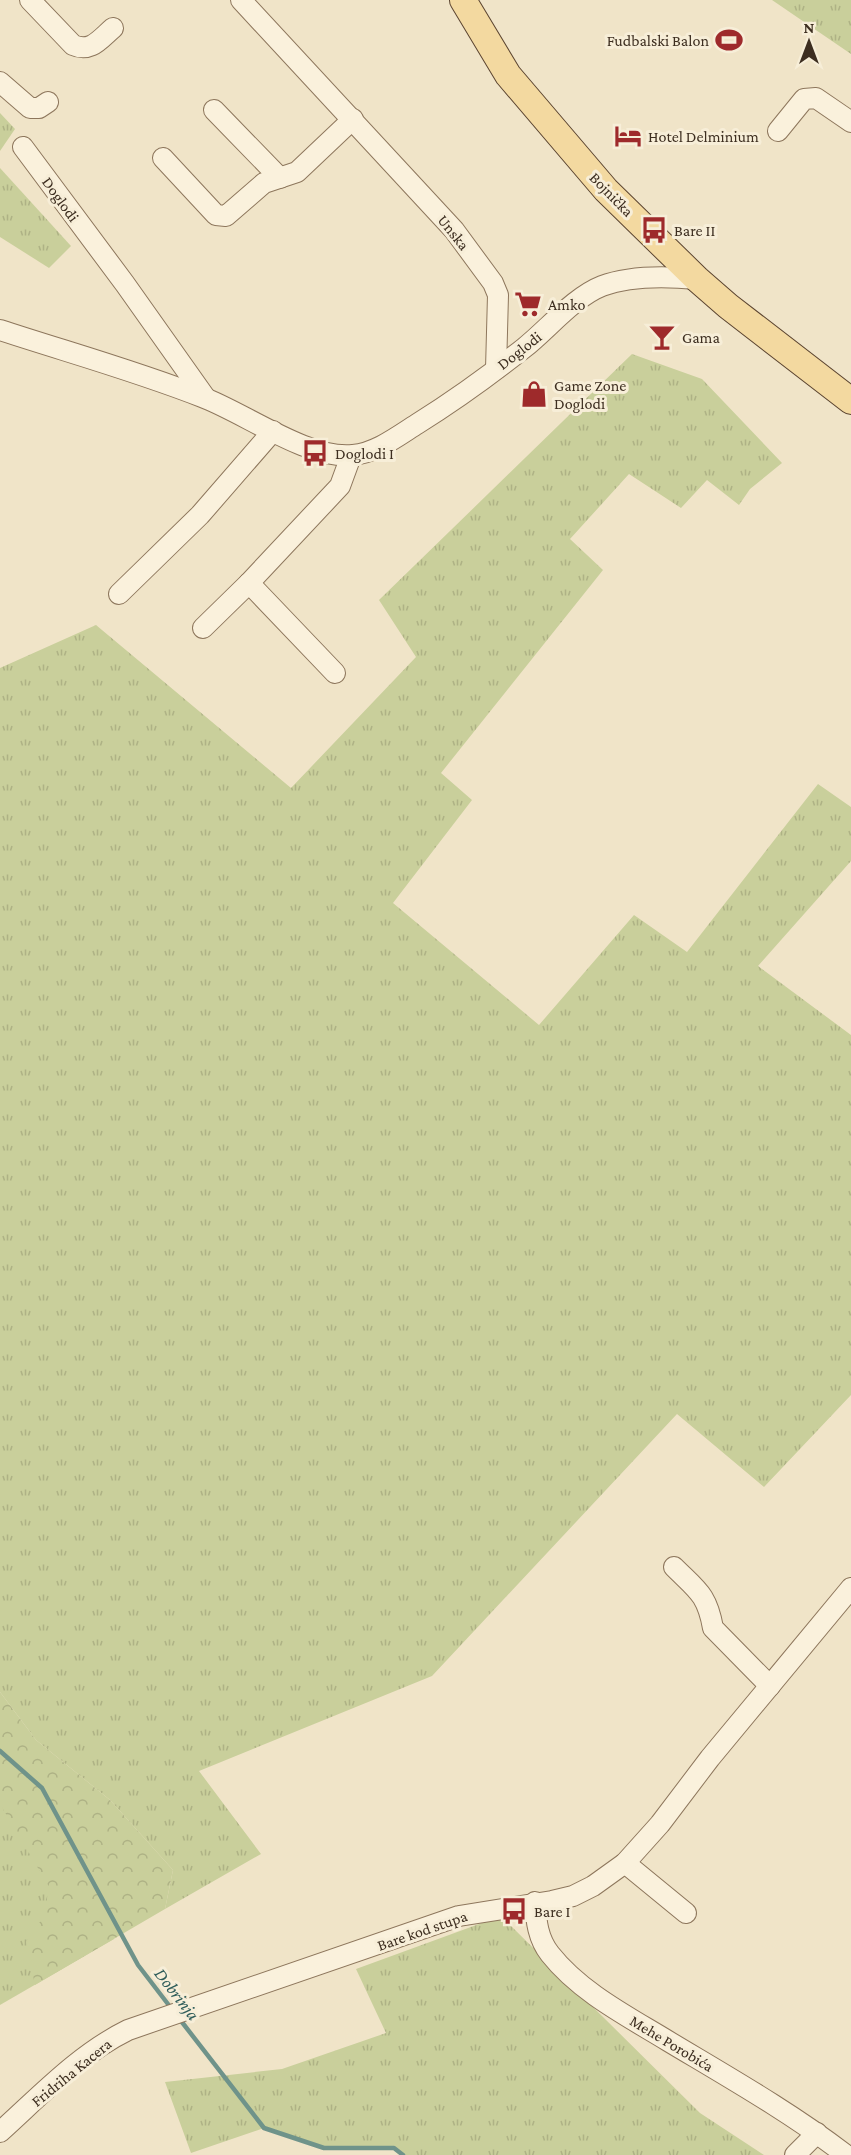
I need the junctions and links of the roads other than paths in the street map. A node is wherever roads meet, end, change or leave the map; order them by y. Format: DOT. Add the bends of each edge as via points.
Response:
graph roads {
  1 [pos="30,0"];
  2 [pos="241,0"];
  3 [pos="463,0"];
  4 [pos="113,28"];
  5 [pos="0,82"];
  6 [pos="48,102"];
  7 [pos="214,110"];
  8 [pos="353,119"];
  9 [pos="851,122"];
  10 [pos="778,131"];
  11 [pos="23,147"];
  12 [pos="163,158"];
  13 [pos="280,178"];
  14 [pos="697,279"];
  15 [pos="0,330"];
  16 [pos="496,369"];
  17 [pos="204,397"];
  18 [pos="851,401"];
  19 [pos="273,431"];
  20 [pos="351,456"];
  21 [pos="249,583"];
  22 [pos="119,594"];
  23 [pos="203,628"];
  24 [pos="335,673"];
  25 [pos="674,1567"];
  26 [pos="851,1588"];
  27 [pos="770,1686"];
  28 [pos="625,1863"];
  29 [pos="535,1902"];
  30 [pos="686,1913"];
  31 [pos="216,2000"];
  32 [pos="0,2132"];
  33 [pos="817,2133"];
  34 [pos="795,2155"];
  35 [pos="846,2155"];
  1 -- 4 [label="street" via="81,49 89,48"];
  2 -- 8 [label="street, Unska"];
  3 -- 14 [label="main road, Bojnička" via="516,84 606,190"];
  5 -- 6 [label="street" via="30,108"];
  7 -- 13 [label="street"];
  8 -- 13 [label="street" via="297,172"];
  8 -- 16 [label="street, Unska" via="454,230 493,283 498,295"];
  9 -- 10 [label="street" via="810,97"];
  11 -- 17 [label="street, Doglodi"];
  12 -- 13 [label="street" via="220,217 264,183"];
  14 -- 16 [label="street, Doglodi" via="666,276 603,286"];
  14 -- 18 [label="main road, Bojnička"];
  15 -- 17 [label="street, Doglodi"];
  16 -- 20 [label="street, Doglodi" via="442,409 382,445"];
  17 -- 19 [label="street, Doglodi"];
  19 -- 20 [label="street, Doglodi" via="313,449"];
  19 -- 22 [label="street" via="200,515"];
  20 -- 21 [label="street" via="340,486"];
  21 -- 23 [label="street"];
  21 -- 24 [label="street"];
  25 -- 27 [label="street" via="704,1597 713,1628"];
  26 -- 27 [label="street, Bare kod stupa"];
  27 -- 28 [label="street, Bare kod stupa"];
  28 -- 29 [label="street, Bare kod stupa" via="573,1896"];
  28 -- 30 [label="street"];
  29 -- 31 [label="street, Bare kod stupa" via="459,1916"];
  29 -- 33 [label="street, Mehe Porobića" via="541,1940 562,1968 588,1990"];
  31 -- 32 [label="street, Fridriha Kacera" via="128,2030 88,2053"];
  33 -- 34 [label="street"];
  33 -- 35 [label="street, Mehe Porobića"];
}
